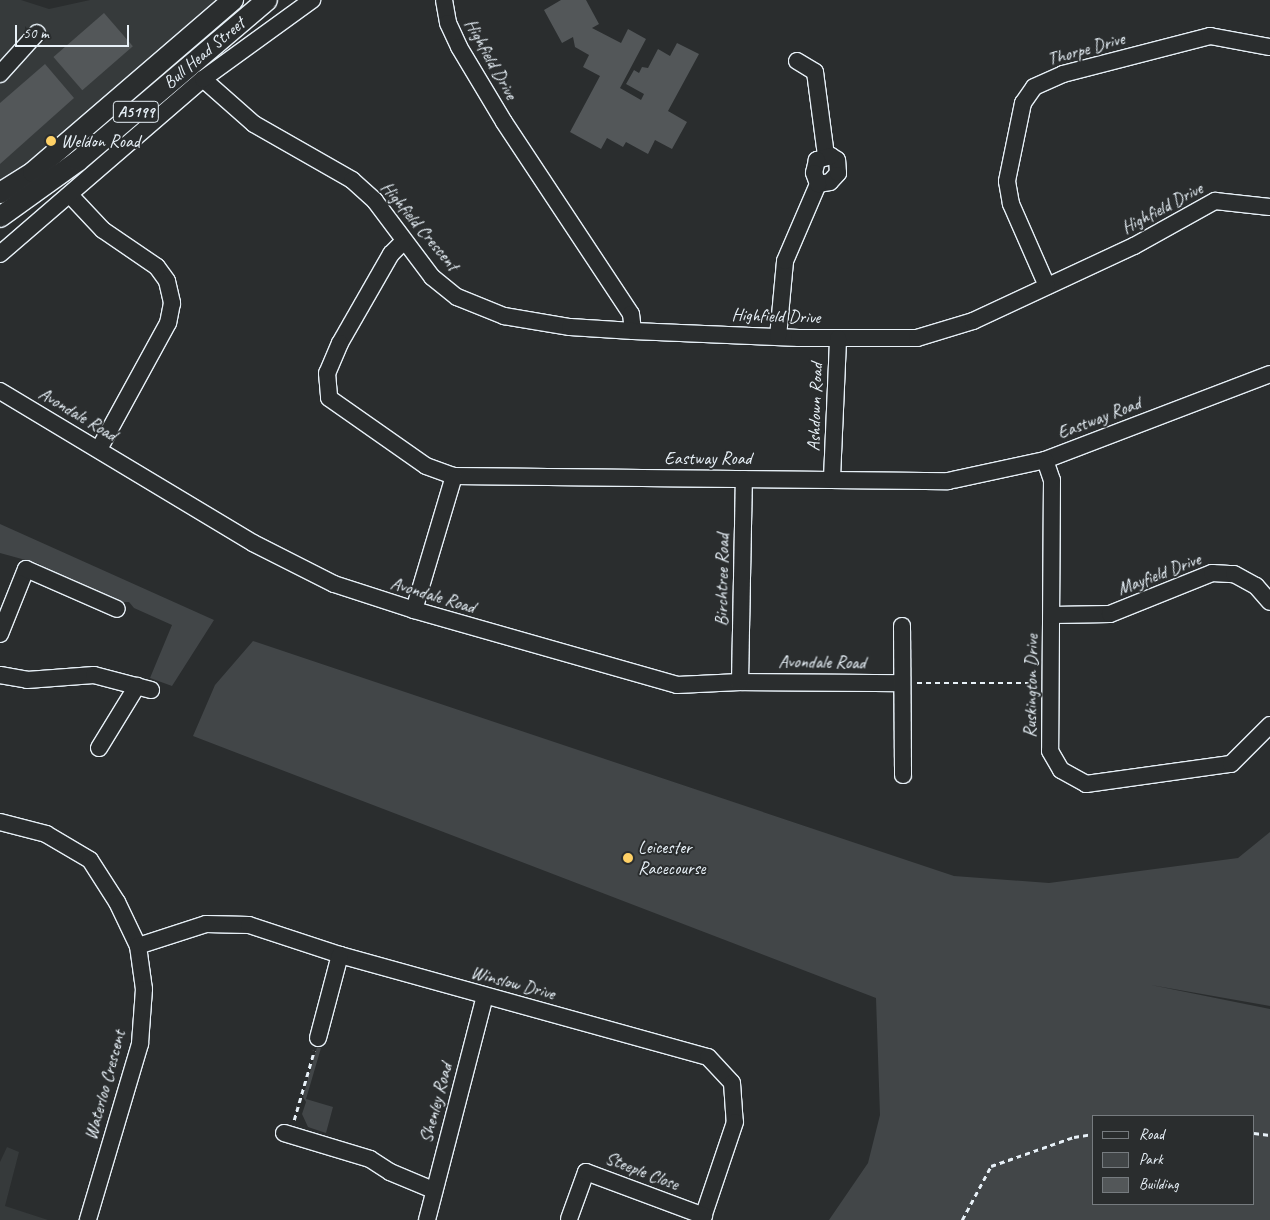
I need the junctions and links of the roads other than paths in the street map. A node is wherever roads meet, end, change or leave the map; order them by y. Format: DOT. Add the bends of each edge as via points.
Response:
graph roads {
  1 [pos="233,0"];
  2 [pos="267,0"];
  3 [pos="312,0"];
  4 [pos="444,0"];
  5 [pos="37,32"];
  6 [pos="1270,47"];
  7 [pos="797,60"];
  8 [pos="0,74"];
  9 [pos="203,79"];
  10 [pos="0,193"];
  11 [pos="70,195"];
  12 [pos="1270,207"];
  13 [pos="0,217"];
  14 [pos="404,242"];
  15 [pos="0,254"];
  16 [pos="1047,286"];
  17 [pos="634,331"];
  18 [pos="778,337"];
  19 [pos="838,338"];
  20 [pos="1270,374"];
  21 [pos="0,391"];
  22 [pos="100,450"];
  23 [pos="1045,460"];
  24 [pos="454,476"];
  25 [pos="832,478"];
  26 [pos="744,479"];
  27 [pos="1270,602"];
  28 [pos="117,609"];
  29 [pos="414,610"];
  30 [pos="1052,615"];
  31 [pos="902,626"];
  32 [pos="0,634"];
  33 [pos="0,676"];
  34 [pos="740,682"];
  35 [pos="901,683"];
  36 [pos="1270,725"];
  37 [pos="99,748"];
  38 [pos="903,775"];
  39 [pos="0,822"];
  40 [pos="138,946"];
  41 [pos="340,955"];
  42 [pos="485,996"];
  43 [pos="318,1038"];
  44 [pos="287,1133"];
  45 [pos="434,1190"];
  46 [pos="703,1218"];
  47 [pos="569,1219"];
  48 [pos="88,1220"];
  49 [pos="427,1220"];
  1 -- 10 [label="main road, Bull Head Street / A5199" via="33,172"];
  2 -- 13 [label="main road, Bull Head Street / A5199" via="78,161"];
  3 -- 9 [label="street"];
  4 -- 17 [label="street, Highfield Drive" via="448,23 459,47 504,122 630,314"];
  5 -- 8 [label="street"];
  6 -- 16 [label="street, Thorpe Drive" via="1210,36 1063,74 1034,87 1023,104 1007,181 1011,204"];
  7 -- 18 [label="street" via="815,72 826,156 817,160 814,166 818,184 785,261"];
  9 -- 11 [label="street"];
  9 -- 14 [label="street, Highfield Crescent" via="254,124 352,180 376,201"];
  11 -- 15 [label="street"];
  11 -- 22 [label="street" via="103,230 157,267 167,281 172,303 168,323"];
  12 -- 16 [label="street, Highfield Drive" via="1215,201 1134,246"];
  14 -- 17 [label="street, Highfield Crescent" via="432,277 457,297 504,316 570,327"];
  14 -- 24 [label="street, Eastway Road" via="391,254 340,343 327,373 329,398 426,466"];
  16 -- 19 [label="street, Highfield Drive" via="973,321 917,338"];
  17 -- 18 [label="street, Highfield Drive"];
  18 -- 19 [label="street, Highfield Drive"];
  19 -- 25 [label="street, Ashdown Road"];
  20 -- 23 [label="street, Eastway Road"];
  21 -- 22 [label="street, Avondale Road"];
  22 -- 29 [label="street, Avondale Road" via="253,543 334,584"];
  23 -- 25 [label="street, Eastway Road" via="948,481"];
  23 -- 30 [label="street, Ruskington Drive" via="1052,480"];
  24 -- 26 [label="street, Eastway Road"];
  24 -- 29 [label="street"];
  25 -- 26 [label="street, Eastway Road"];
  26 -- 34 [label="street, Birchtree Road"];
  27 -- 30 [label="street, Mayfield Drive" via="1256,586 1234,574 1212,573 1110,614"];
  28 -- 32 [label="street" via="26,569"];
  29 -- 34 [label="street, Avondale Road" via="677,685"];
  30 -- 36 [label="street, Ruskington Drive" via="1050,751 1061,770 1086,784 1231,764"];
  31 -- 35 [label="street"];
  33 -- 37 [label="street" via="27,680 94,675 144,688"];
  34 -- 35 [label="street, Avondale Road"];
  35 -- 38 [label="street"];
  39 -- 40 [label="street, Waterloo Crescent" via="46,834 90,860 117,902"];
  40 -- 41 [label="street, Winslow Drive" via="206,924 249,925"];
  40 -- 48 [label="street, Waterloo Crescent" via="144,989 140,1044"];
  41 -- 42 [label="street, Winslow Drive"];
  41 -- 43 [label="street"];
  42 -- 45 [label="street, Shenley Road"];
  42 -- 46 [label="street, Winslow Drive" via="708,1057 732,1082 734,1122"];
  44 -- 45 [label="street" via="370,1159 390,1172"];
  45 -- 49 [label="street, Shenley Road"];
  46 -- 47 [label="street, Steeple Close" via="586,1172"];
}
